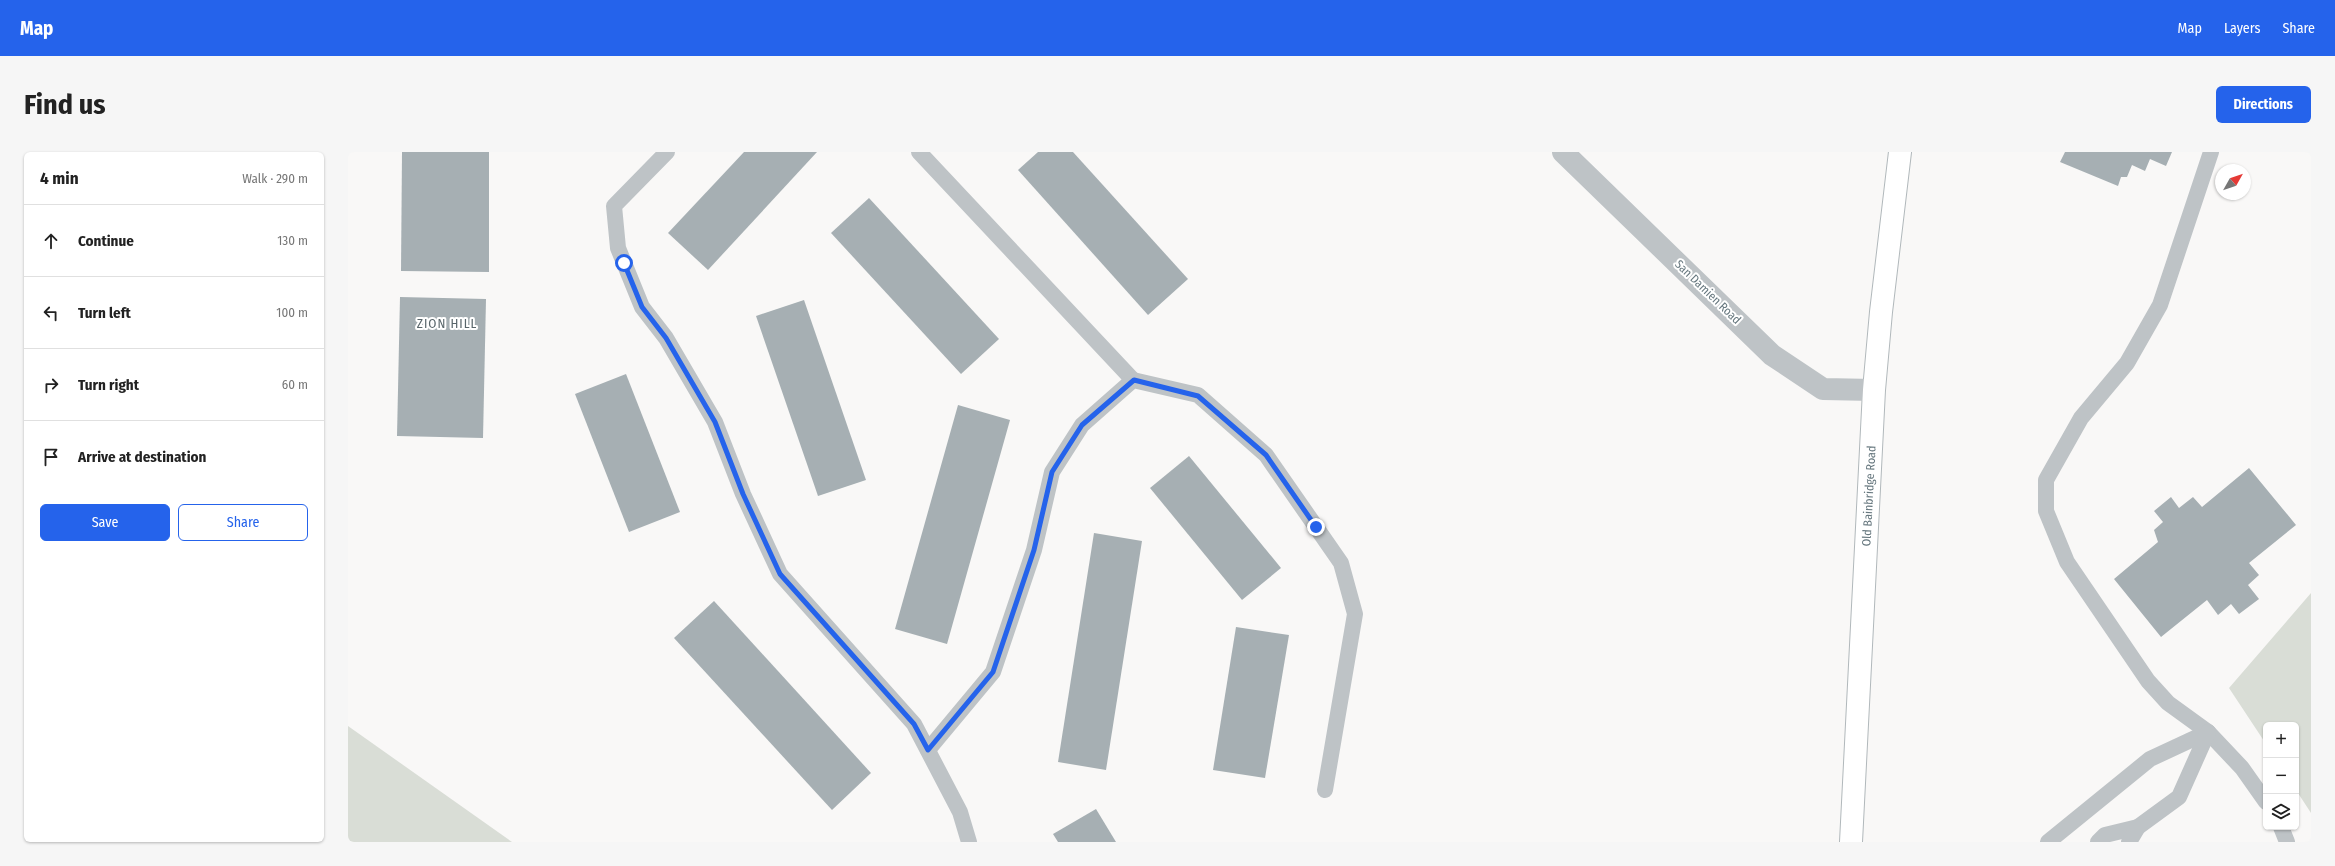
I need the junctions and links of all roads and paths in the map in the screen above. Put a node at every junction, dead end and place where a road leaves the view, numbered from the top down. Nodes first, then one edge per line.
1 (667, 152) edge
2 (919, 152) edge
3 (1563, 152) edge
4 (1900, 152) edge
5 (2211, 152) edge
6 (1134, 380) junction
7 (1874, 390) junction
8 (2208, 732) junction
9 (928, 750) junction
10 (1325, 790) dead end
11 (2263, 798) edge
12 (2138, 828) junction
13 (2281, 830) edge
14 (968, 842) edge
15 (1851, 842) edge
16 (2048, 842) edge
17 (2098, 842) edge
18 (2129, 842) edge
19 (2287, 842) edge

1 - 9 lane
2 - 6 lane
3 - 7 street, San Damien Road
4 - 7 main road, Old Bainbridge Road
5 - 8 lane
6 - 9 lane
6 - 10 lane
7 - 15 main road, Old Bainbridge Road
8 - 11 lane
8 - 12 lane
8 - 16 lane
9 - 14 lane
12 - 17 lane
12 - 18 lane
13 - 19 lane

